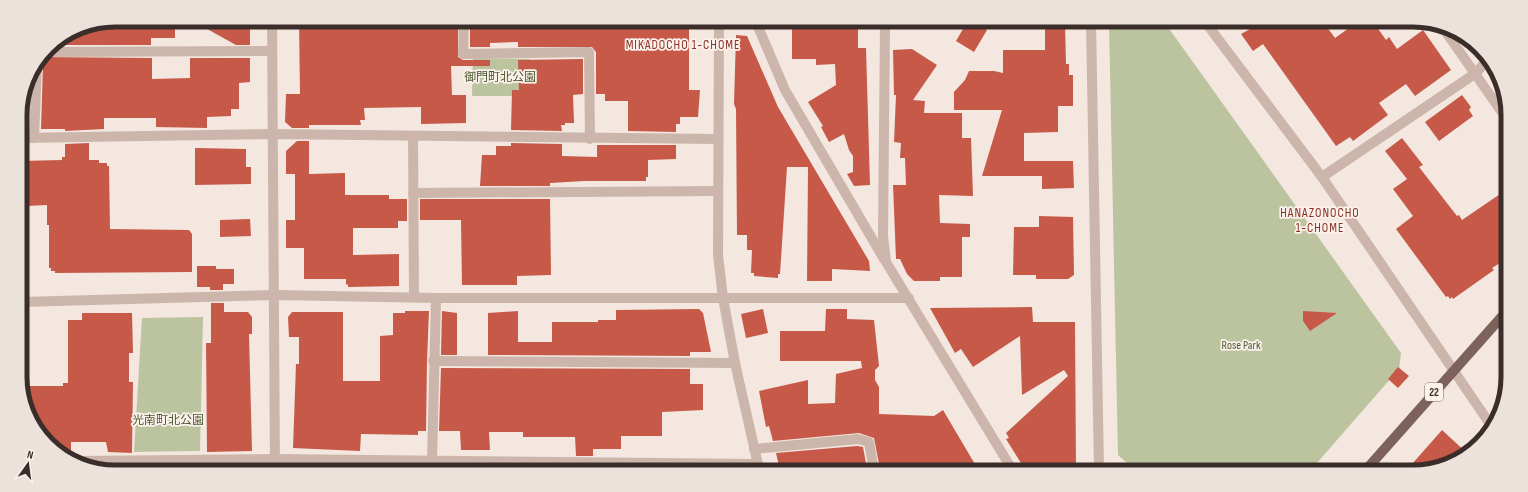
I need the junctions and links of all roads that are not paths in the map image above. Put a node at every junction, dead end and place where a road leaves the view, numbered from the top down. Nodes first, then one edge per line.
1 (272, 27) edge
2 (464, 27) edge
3 (719, 27) edge
4 (758, 27) edge
5 (885, 27) edge
6 (1091, 27) edge
7 (1209, 27) edge
8 (1448, 34) edge
9 (272, 51) junction
10 (54, 52) edge
11 (1484, 64) edge
12 (1476, 73) junction
13 (37, 76) edge
14 (1501, 110) edge
15 (272, 134) junction
16 (413, 136) junction
17 (27, 138) edge
18 (34, 138) junction
19 (590, 139) junction
20 (718, 139) junction
21 (1322, 177) junction
22 (718, 190) junction
23 (413, 193) junction
24 (886, 262) junction
25 (275, 295) junction
26 (414, 298) junction
27 (436, 298) junction
28 (723, 298) junction
29 (909, 298) junction
30 (27, 302) edge
31 (1501, 317) edge
32 (433, 361) junction
33 (735, 363) junction
34 (1453, 370) junction
35 (1489, 422) edge
36 (754, 449) junction
37 (90, 461) edge
38 (432, 461) junction
39 (275, 464) edge
40 (650, 465) edge
41 (758, 465) edge
42 (873, 465) edge
43 (1009, 465) edge
44 (1099, 465) edge
45 (1370, 465) edge

1 - 9 street
2 - 19 street
3 - 20 street
4 - 24 street
5 - 24 street
6 - 44 street
7 - 21 street
8 - 12 street
9 - 10 street
9 - 15 street
11 - 12 street
12 - 14 street
12 - 21 street
13 - 18 street
15 - 16 street
15 - 18 street
15 - 25 street
16 - 19 street
16 - 23 street
17 - 18 street
19 - 20 street
20 - 22 street
21 - 34 street
22 - 23 street
22 - 28 street
23 - 26 street
24 - 29 street
25 - 26 street
25 - 30 street
25 - 39 street
26 - 27 street
27 - 28 street
27 - 32 street
28 - 29 street
28 - 33 street
29 - 43 street
31 - 34 main road, 22
32 - 33 street
32 - 38 street
33 - 36 street
34 - 35 street
34 - 45 main road, 22
36 - 41 street
36 - 42 street
37 - 39 street
38 - 39 street
38 - 40 street

